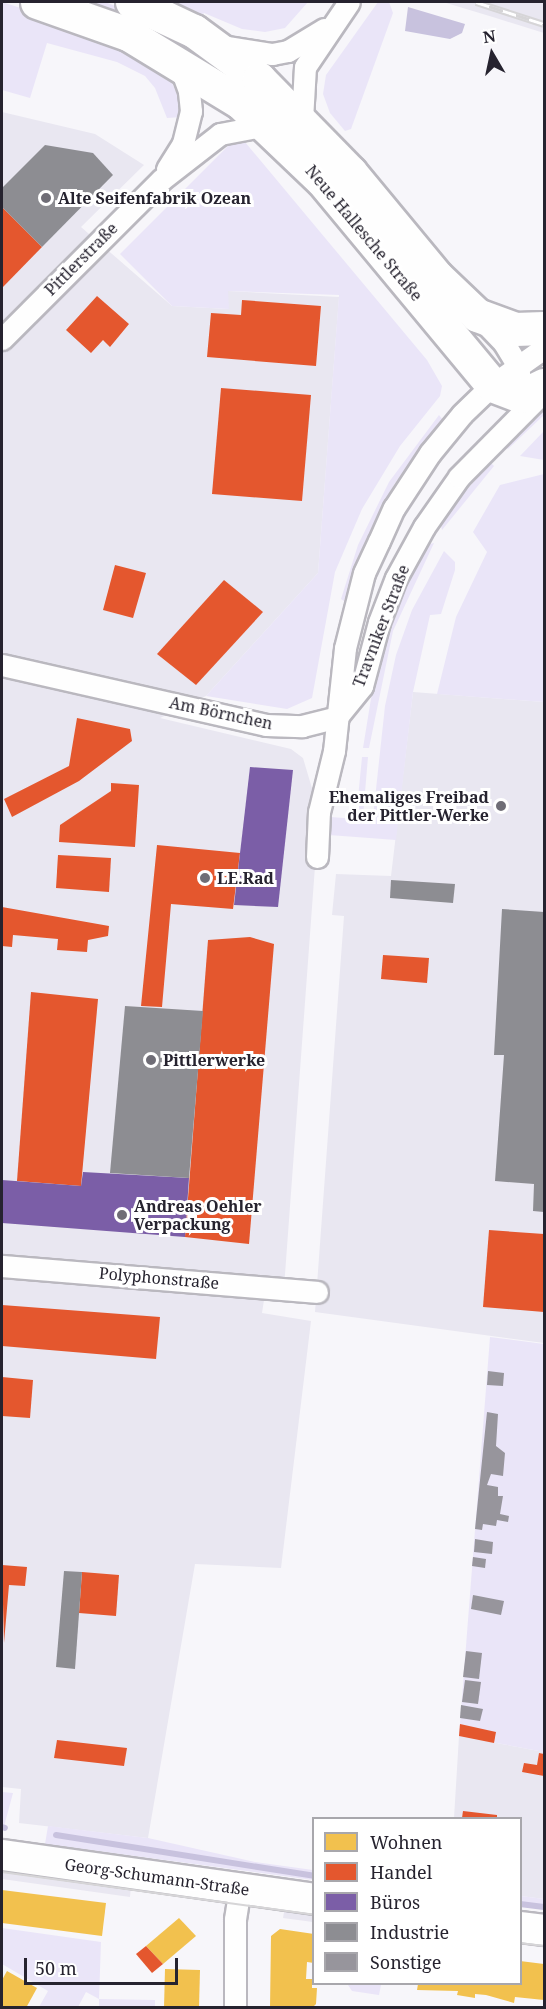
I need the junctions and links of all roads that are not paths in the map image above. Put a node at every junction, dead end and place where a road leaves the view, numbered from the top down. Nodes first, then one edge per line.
1 (37, 2) edge
2 (132, 2) edge
3 (349, 2) edge
4 (332, 23) junction
5 (214, 45) junction
6 (177, 60) junction
7 (302, 120) junction
8 (267, 125) junction
9 (161, 180) junction
10 (477, 315) junction
11 (544, 328) edge
12 (2, 339) edge
13 (544, 348) edge
14 (522, 391) edge
15 (2, 665) edge
16 (337, 717) junction
17 (317, 857) dead end
18 (2, 1266) edge
19 (316, 1292) dead end
20 (2, 1855) edge
21 (240, 1889) junction
22 (312, 1899) edge
23 (522, 1927) edge
24 (544, 1930) edge
25 (235, 2007) edge

1 - 6 main road, Neue Hallesche Straße
2 - 5 main road, Neue Hallesche Straße
3 - 4 street
4 - 5 street
4 - 7 street
5 - 7 main road, Neue Hallesche Straße
6 - 8 main road, Neue Hallesche Straße
6 - 9 street, Pittlerstraße
7 - 10 main road, Neue Hallesche Straße
8 - 9 street, Pittlerstraße
8 - 14 main road, Neue Hallesche Straße
9 - 12 street, Pittlerstraße
10 - 11 main road
10 - 14 street
13 - 14 street, Travniker Straße
14 - 16 street, Travniker Straße
14 - 16 street, Travniker Straße
15 - 16 street, Am Börnchen
16 - 17 street
18 - 19 street, Polyphonstraße
20 - 21 street, Georg-Schumann-Straße
21 - 22 street, Georg-Schumann-Straße
21 - 25 street
23 - 24 street

